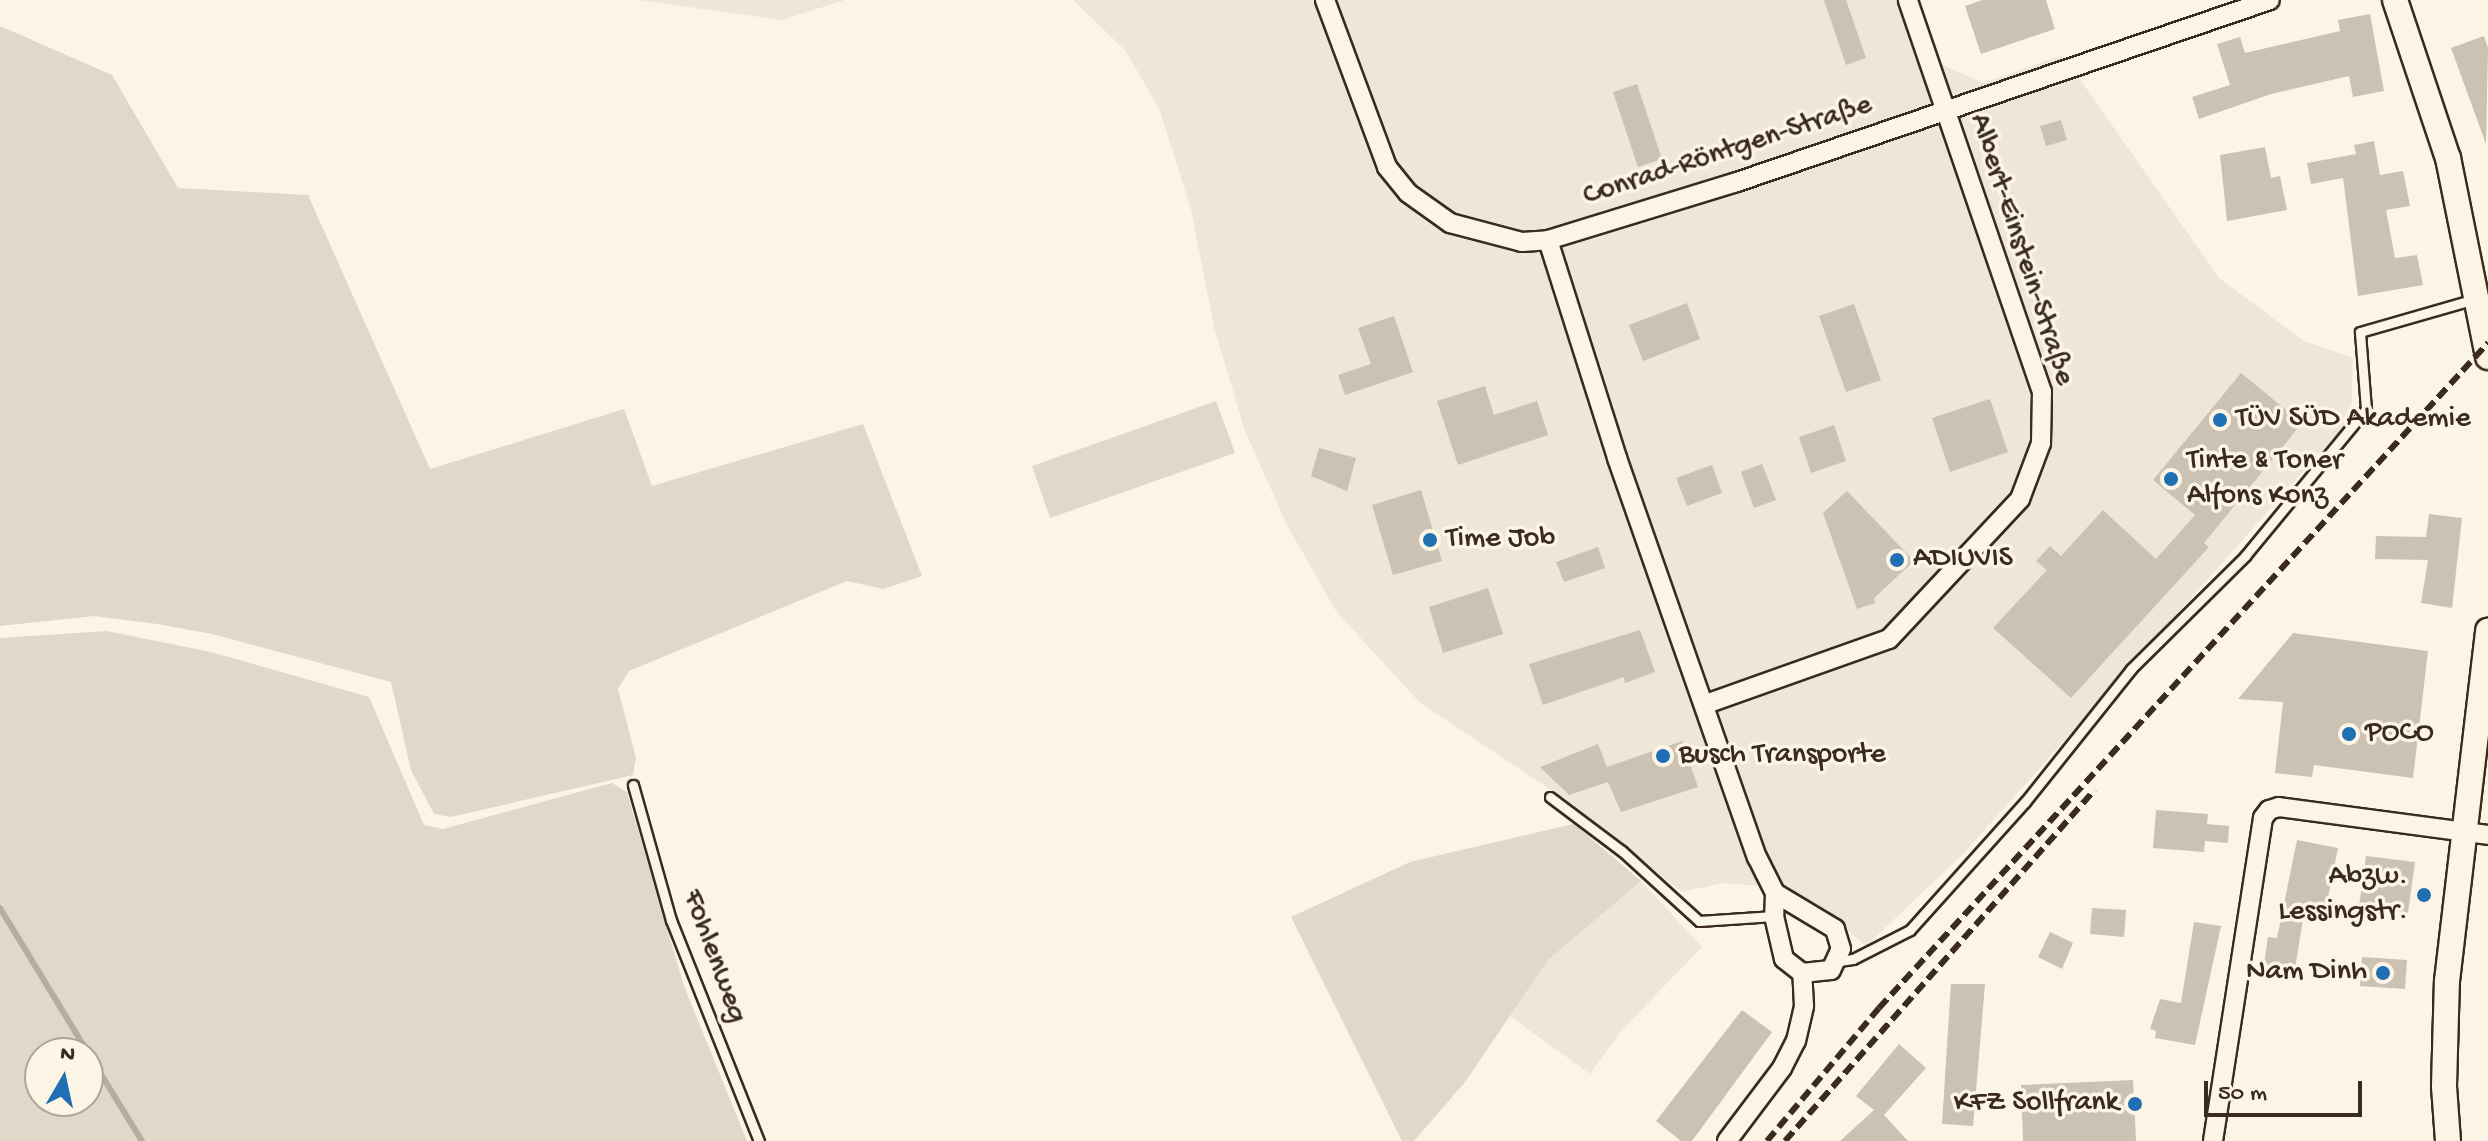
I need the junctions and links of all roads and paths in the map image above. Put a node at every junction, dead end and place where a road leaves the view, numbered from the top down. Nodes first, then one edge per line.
1 (1325, 0) edge
2 (1908, 0) edge
3 (2270, 0) edge
4 (2395, 0) edge
5 (1945, 108) junction
6 (1548, 240) junction
7 (2479, 298) junction
8 (2488, 357) edge
9 (2488, 630) edge
10 (1706, 704) junction
11 (633, 785) dead end
12 (1550, 797) dead end
13 (2477, 834) edge
14 (1775, 893) junction
15 (1774, 916) junction
16 (1839, 961) junction
17 (1802, 973) junction
18 (759, 1141) edge
19 (1727, 1141) edge
20 (2213, 1141) edge
21 (2448, 1141) edge

1 - 6 street, Conrad-Röntgen-Straße
2 - 5 street, Albert-Einstein-Straße
3 - 5 street, Conrad-Röntgen-Straße
4 - 7 main road
5 - 6 street, Conrad-Röntgen-Straße
5 - 10 street, Albert-Einstein-Straße
6 - 10 street
7 - 8 main road
7 - 16 lane
9 - 13 main road
10 - 14 street
11 - 18 lane, Fohlenweg
12 - 15 lane
13 - 20 street
13 - 21 main road
14 - 15 street
14 - 16 street
15 - 17 street
16 - 17 street
17 - 19 street

